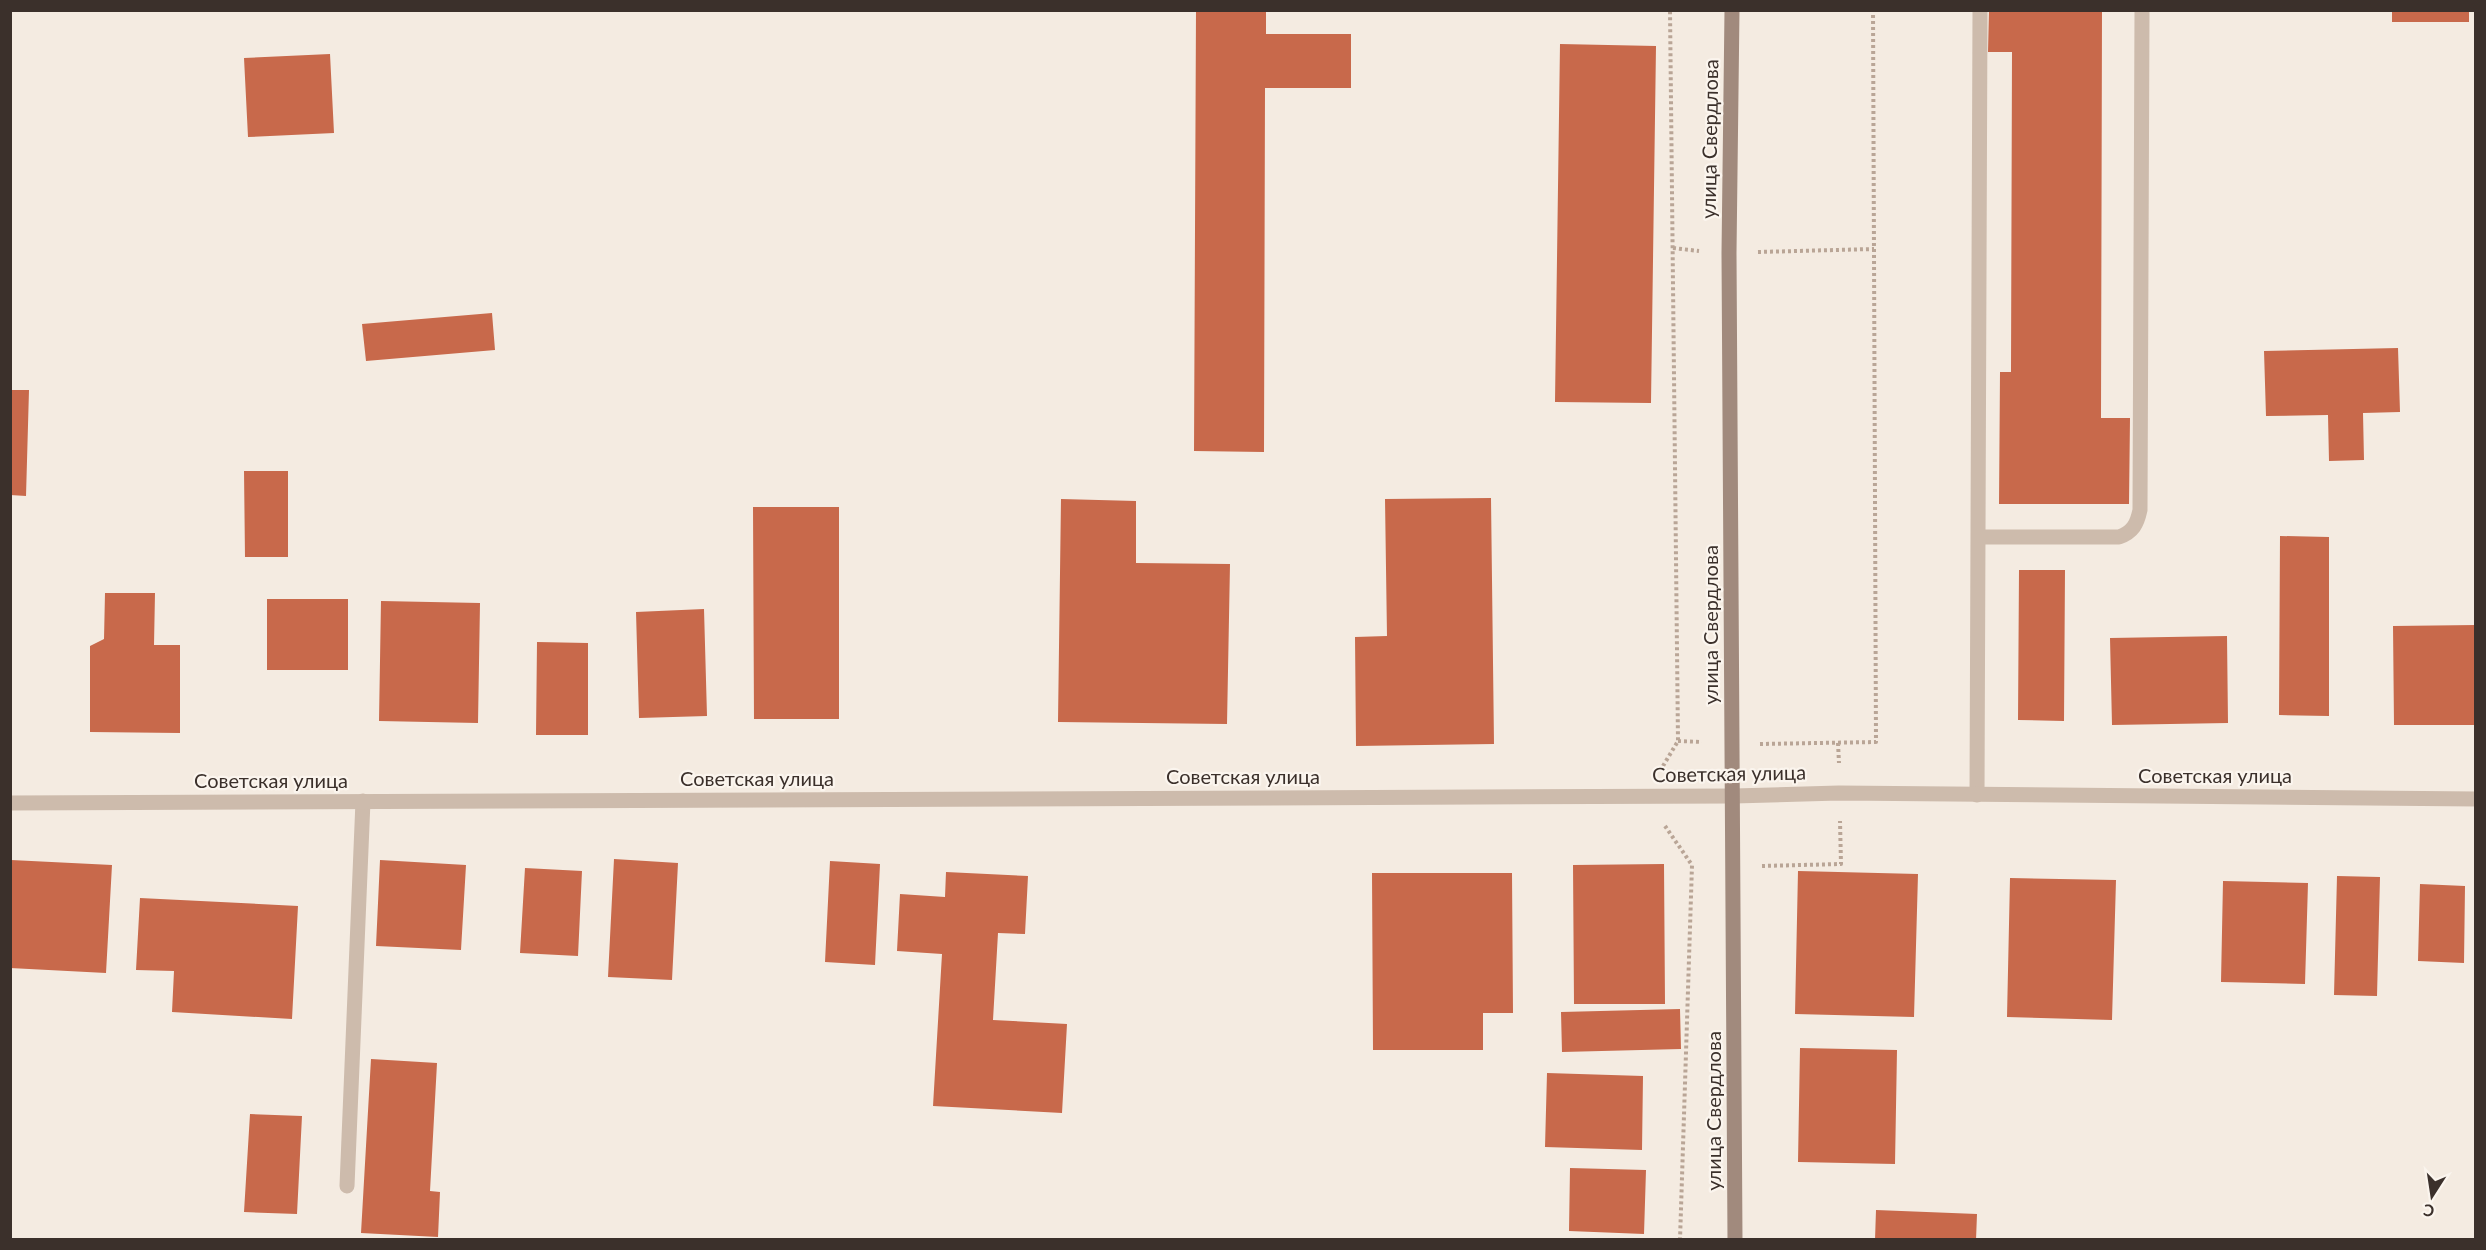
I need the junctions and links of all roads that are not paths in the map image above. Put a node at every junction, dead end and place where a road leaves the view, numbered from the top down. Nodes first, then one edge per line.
1 (1732, 10) edge
2 (1980, 10) edge
3 (2142, 10) edge
4 (1978, 537) junction
5 (1977, 795) junction
6 (1734, 796) junction
7 (2475, 799) edge
8 (363, 801) junction
9 (10, 803) edge
10 (347, 1186) dead end
11 (1736, 1239) edge

1 - 6 main road, улица Свердлова
2 - 4 street
3 - 4 street
4 - 5 street
5 - 6 street, Советская улица
5 - 7 street, Советская улица
6 - 8 street, Советская улица
6 - 11 main road, улица Свердлова
8 - 9 street, Советская улица
8 - 10 street

